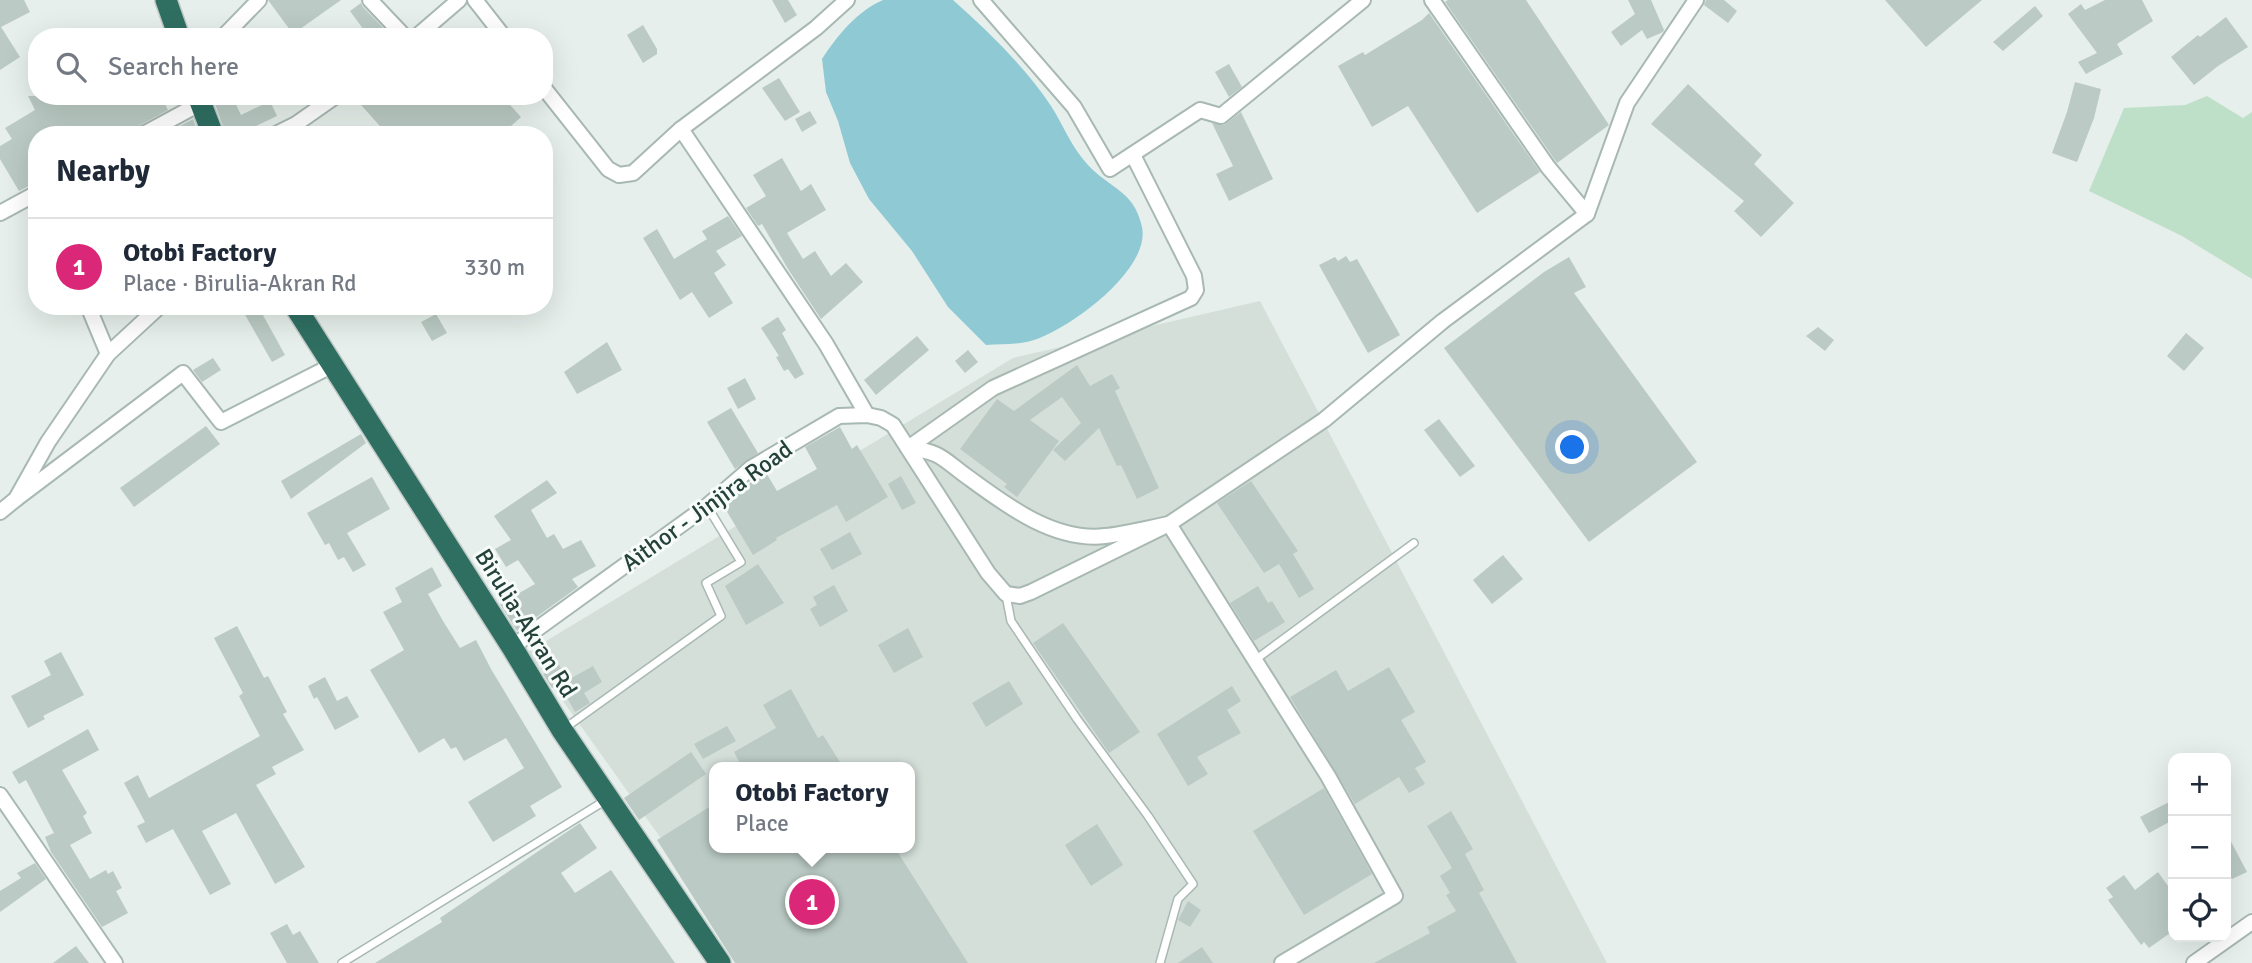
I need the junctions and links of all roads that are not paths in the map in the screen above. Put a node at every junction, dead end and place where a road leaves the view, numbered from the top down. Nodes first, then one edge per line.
1 (166, 0) edge
2 (259, 0) edge
3 (370, 0) edge
4 (459, 0) edge
5 (475, 0) edge
6 (848, 0) edge
7 (981, 0) edge
8 (1363, 0) edge
9 (1432, 0) edge
10 (1696, 0) edge
11 (176, 28) edge
12 (232, 28) edge
13 (396, 28) edge
14 (426, 28) edge
15 (497, 28) edge
16 (553, 99) edge
17 (192, 105) edge
18 (202, 105) edge
19 (323, 105) edge
20 (157, 126) edge
21 (210, 126) edge
22 (292, 126) edge
23 (681, 129) junction
24 (1133, 155) junction
25 (28, 198) edge
26 (0, 213) edge
27 (1587, 214) junction
28 (92, 315) edge
29 (150, 315) edge
30 (301, 315) edge
31 (108, 354) junction
32 (333, 365) junction
33 (867, 415) junction
34 (908, 448) junction
35 (16, 499) junction
36 (707, 506) junction
37 (0, 512) edge
38 (1169, 523) junction
39 (1414, 543) dead end
40 (1006, 594) junction
41 (512, 648) junction
42 (1254, 660) junction
43 (562, 730) junction
44 (0, 795) edge
45 (608, 799) junction
46 (2252, 922) edge
47 (115, 963) edge
48 (342, 963) edge
49 (720, 963) edge
50 (1160, 963) edge
51 (1282, 963) edge
52 (2194, 963) edge

1 - 11 highway
2 - 12 street
3 - 13 street
4 - 14 street
5 - 15 street
6 - 23 street
7 - 24 street
8 - 24 street
9 - 27 street
10 - 27 street
16 - 23 street
17 - 20 street
18 - 21 highway
19 - 22 street
23 - 33 street
24 - 34 street
25 - 26 street
27 - 38 street
28 - 31 street
29 - 31 street
30 - 32 highway, Birulia-Akran Rd
31 - 35 street
32 - 35 street
32 - 41 highway, Birulia-Akran Rd
33 - 34 street
33 - 36 street, Aithor - Jinjira Road
34 - 38 street
34 - 40 street
35 - 37 street
36 - 41 street, Aithor - Jinjira Road
36 - 43 lane
38 - 40 street
38 - 42 street
39 - 42 lane
40 - 50 lane
41 - 43 highway, Birulia-Akran Rd
42 - 51 street
43 - 45 highway, Birulia-Akran Rd
44 - 47 street
45 - 48 lane
45 - 49 highway, Birulia-Akran Rd
46 - 52 street

